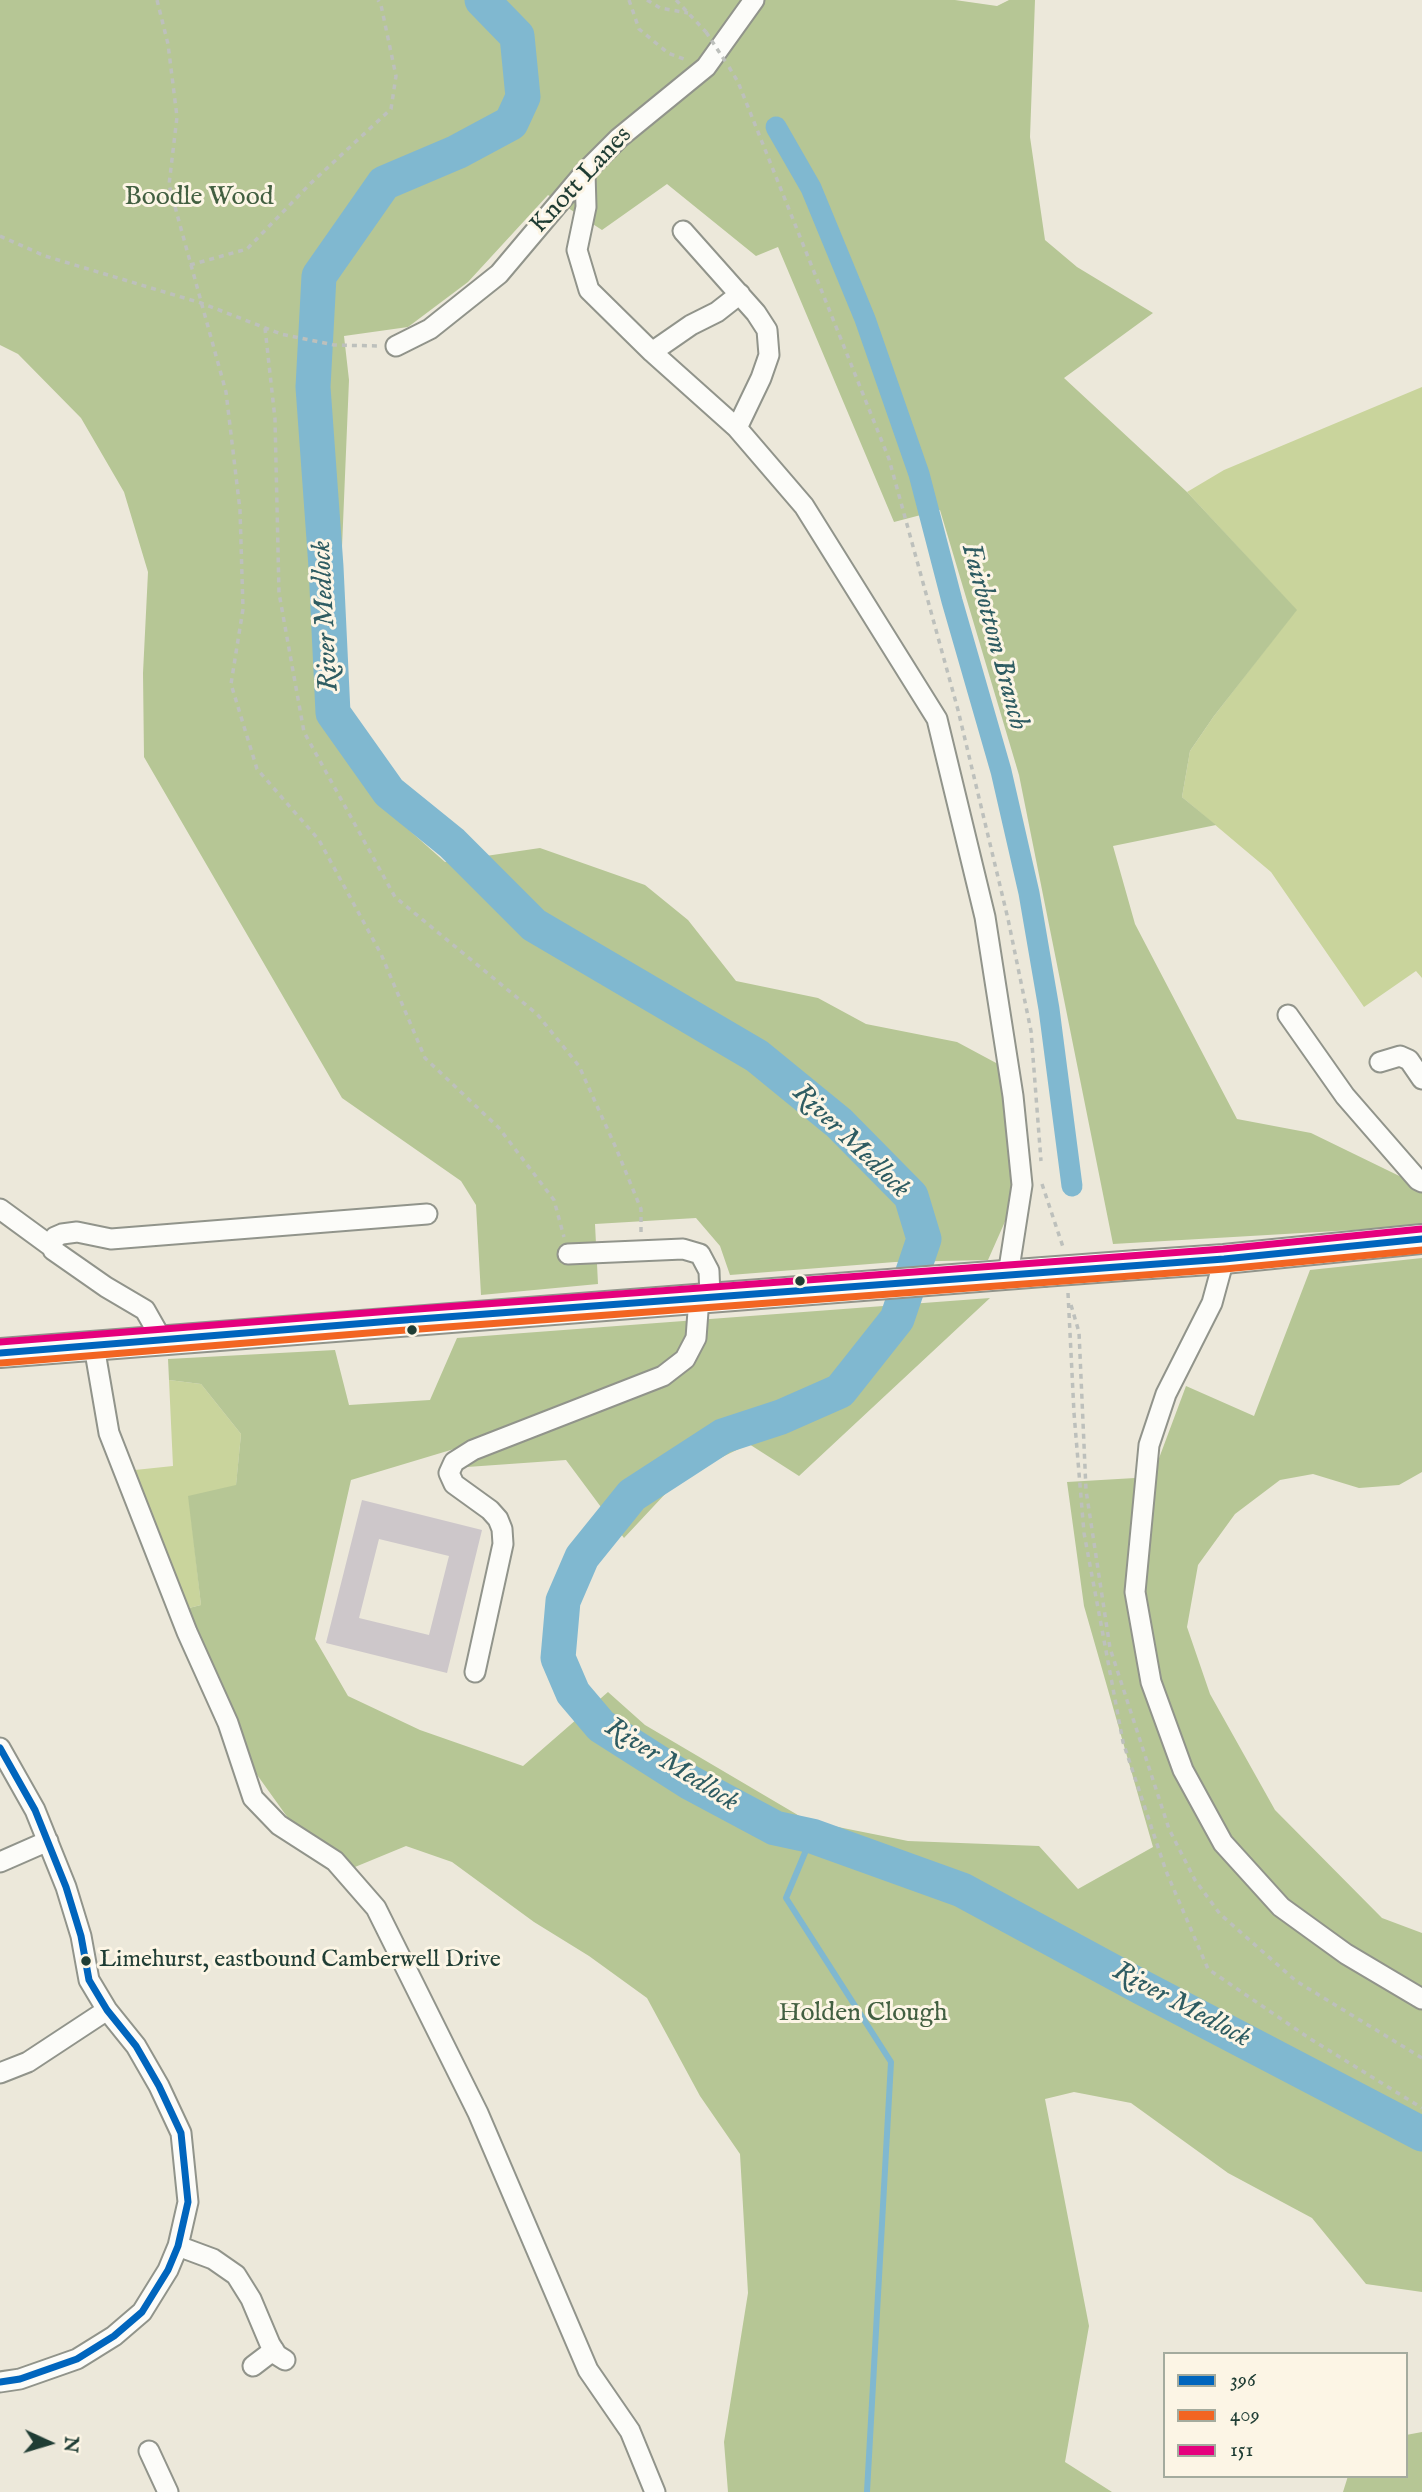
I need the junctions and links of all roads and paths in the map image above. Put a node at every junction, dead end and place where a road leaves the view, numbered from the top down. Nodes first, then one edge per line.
1 (157, 0) edge
2 (377, 0) edge
3 (629, 0) edge
4 (647, 0) edge
5 (676, 0) edge
6 (754, 0) edge
7 (688, 13) junction
8 (705, 67) junction
9 (585, 172) junction
10 (683, 231) dead end
11 (0, 236) edge
12 (190, 265) junction
13 (740, 294) junction
14 (201, 303) junction
15 (265, 328) junction
16 (396, 346) joint
17 (652, 352) junction
18 (737, 428) junction
19 (1288, 1015) dead end
20 (1380, 1062) dead end
21 (1422, 1079) edge
22 (1041, 1166) dead end
23 (1422, 1182) edge
24 (0, 1209) edge
25 (427, 1214) dead end
26 (1422, 1239) edge
27 (52, 1247) junction
28 (641, 1251) junction
29 (568, 1254) joint
30 (1224, 1259) junction
31 (995, 1276) junction
32 (705, 1298) junction
33 (162, 1340) junction
34 (94, 1346) junction
35 (0, 1353) edge
36 (475, 1672) dead end
37 (0, 1748) edge
38 (48, 1841) junction
39 (0, 1862) edge
40 (1422, 1998) edge
41 (107, 2010) junction
42 (0, 2073) edge
43 (178, 2246) junction
44 (253, 2366) dead end
45 (0, 2382) edge
46 (149, 2451) dead end
47 (168, 2492) edge
48 (655, 2492) edge

1 - 12 path
2 - 12 path
3 - 8 path
4 - 7 path
5 - 7 path
6 - 8 street, Knott Lanes
7 - 22 path, bridge
8 - 9 street, Knott Lanes
9 - 16 street, Knott Lanes
9 - 17 street
10 - 13 street
11 - 14 path
12 - 14 path
13 - 17 street
13 - 18 street
14 - 15 path
14 - 29 path
15 - 16 path
15 - 28 path
17 - 18 street
18 - 31 street
19 - 23 street
20 - 21 street
24 - 27 street
25 - 27 street
26 - 30 highway
27 - 33 street
28 - 29 street
28 - 32 street
30 - 31 highway, bridge
30 - 40 street
31 - 32 highway
32 - 33 highway
32 - 36 street
33 - 34 highway
34 - 35 highway
34 - 48 street
37 - 38 street
38 - 39 street
38 - 41 street
41 - 42 street
41 - 43 street
43 - 44 street
43 - 45 street
46 - 47 street

